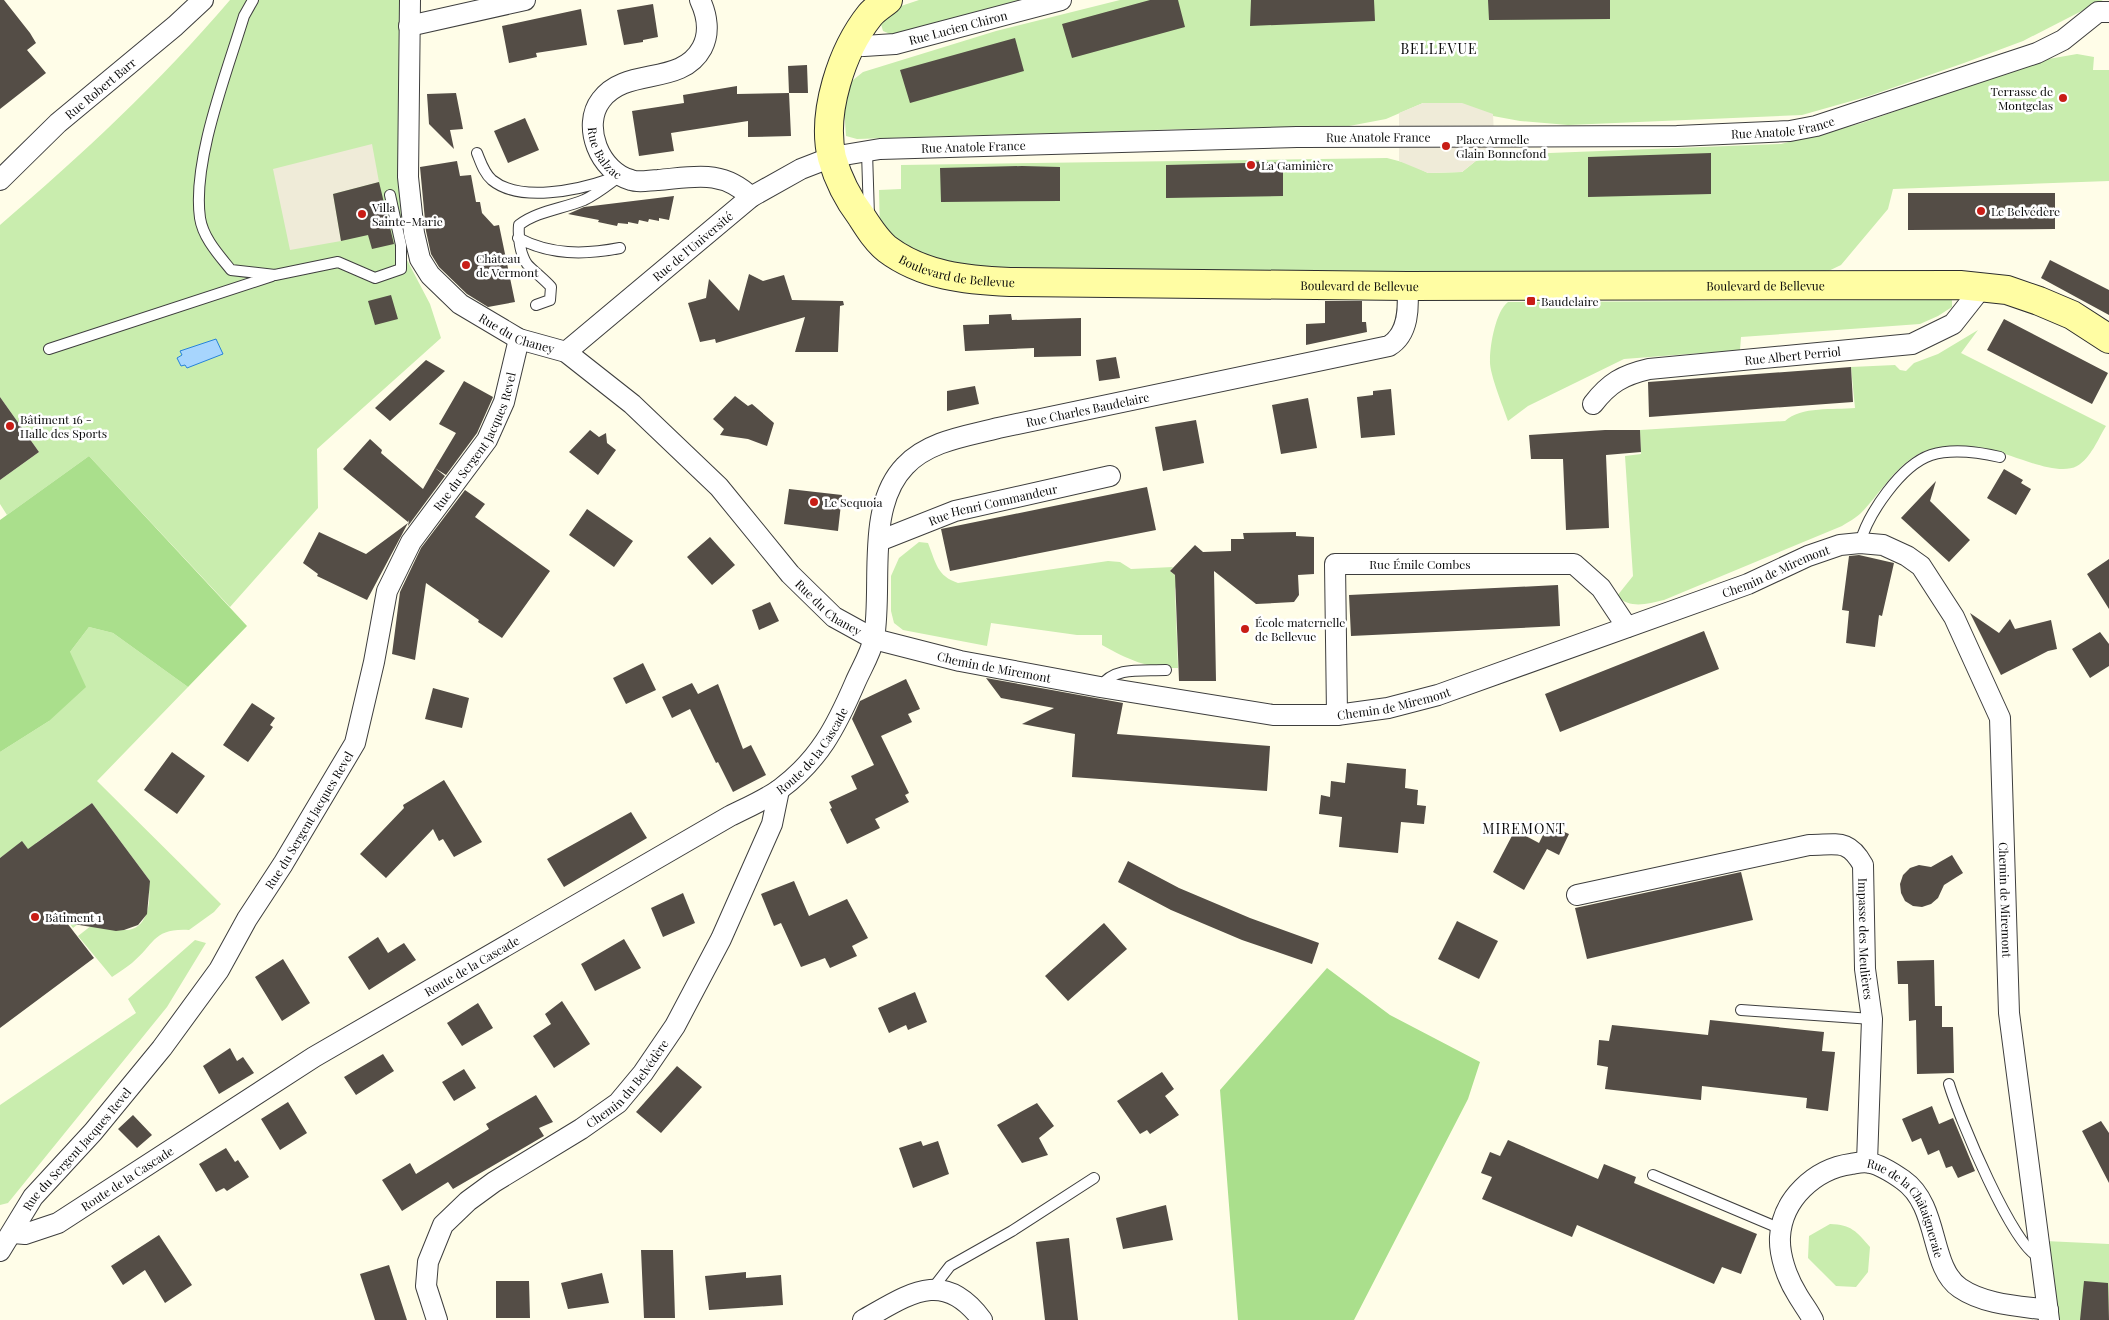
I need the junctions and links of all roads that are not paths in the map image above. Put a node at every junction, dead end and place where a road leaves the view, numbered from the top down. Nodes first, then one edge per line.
1 (203, 0) edge
2 (253, 0) edge
3 (410, 0) edge
4 (525, 0) edge
5 (700, 0) edge
6 (888, 0) edge
7 (1061, 0) edge
8 (2109, 12) edge
9 (409, 26) junction
10 (855, 42) junction
11 (867, 152) junction
12 (477, 153) dead end
13 (832, 157) junction
14 (620, 176) junction
15 (0, 180) edge
16 (390, 195) dead end
17 (751, 197) junction
18 (870, 230) junction
19 (518, 238) junction
20 (620, 248) dead end
21 (275, 275) junction
22 (1407, 286) junction
23 (1983, 286) junction
24 (536, 305) dead end
25 (520, 339) junction
26 (2109, 339) edge
27 (49, 349) dead end
28 (566, 352) junction
29 (1593, 404) dead end
30 (2000, 457) dead end
31 (1110, 476) dead end
32 (880, 541) junction
33 (1860, 543) junction
34 (1627, 627) junction
35 (874, 639) junction
36 (1166, 670) dead end
37 (1100, 687) junction
38 (1337, 715) junction
39 (779, 790) junction
40 (1577, 895) dead end
41 (1741, 1010) dead end
42 (1872, 1018) junction
43 (1949, 1084) dead end
44 (1867, 1162) junction
45 (1653, 1175) dead end
46 (1094, 1178) dead end
47 (1781, 1229) junction
48 (13, 1233) junction
49 (0, 1251) edge
50 (2041, 1257) junction
51 (933, 1288) junction
52 (2049, 1315) edge
53 (1810, 1319) edge
54 (437, 1320) edge
55 (862, 1320) edge
56 (982, 1320) edge

1 - 15 street, Rue Robert Barr
2 - 21 lane
3 - 9 street, Rue du Chaney
4 - 9 street
5 - 14 street, Rue Balzac
6 - 10 main road, Boulevard de Bellevue
7 - 10 street, Rue Lucien Chiron
8 - 11 street, Rue Anatole France
9 - 25 street, Rue du Chaney
10 - 13 main road, Boulevard de Bellevue
11 - 13 street, Rue Anatole France
11 - 18 lane
12 - 14 lane
13 - 17 street, Rue de l'Université
13 - 18 main road, Boulevard de Bellevue
14 - 17 street, Rue Balzac
14 - 19 lane
16 - 21 lane
17 - 28 street, Rue de l'Université
18 - 22 main road, Boulevard de Bellevue
19 - 20 lane
19 - 24 lane
21 - 27 lane
22 - 23 main road, Boulevard de Bellevue
22 - 32 street, Rue Charles Baudelaire
23 - 26 main road, Boulevard de Bellevue
23 - 29 street, Rue Albert Perriol
25 - 28 street, Rue du Chaney
25 - 48 street, Rue du Sergent Jacques Revel
28 - 35 street, Rue du Chaney
30 - 33 lane
31 - 32 street, Rue Henri Commandeur
32 - 35 street, Rue Charles Baudelaire
33 - 34 street, Chemin de Miremont
33 - 50 street, Chemin de Miremont
34 - 38 street, Chemin de Miremont
34 - 38 street, Rue Émile Combes
35 - 37 street, Chemin de Miremont
35 - 39 street, Route de la Cascade
36 - 37 lane
37 - 38 street, Chemin de Miremont
39 - 48 street, Route de la Cascade
39 - 54 street, Chemin du Belvédère
40 - 42 street, Impasse des Meulières
41 - 42 lane
42 - 44 street, Impasse des Meulières
43 - 50 lane
44 - 47 street, Rue de la Châtaigneraie
44 - 52 street, Rue de la Châtaigneraie
45 - 47 lane
46 - 51 lane
47 - 53 street, Rue de la Châtaigneraie
48 - 49 street, Rue du Sergent Jacques Revel
50 - 52 street, Chemin de Miremont
51 - 55 street
51 - 56 street

